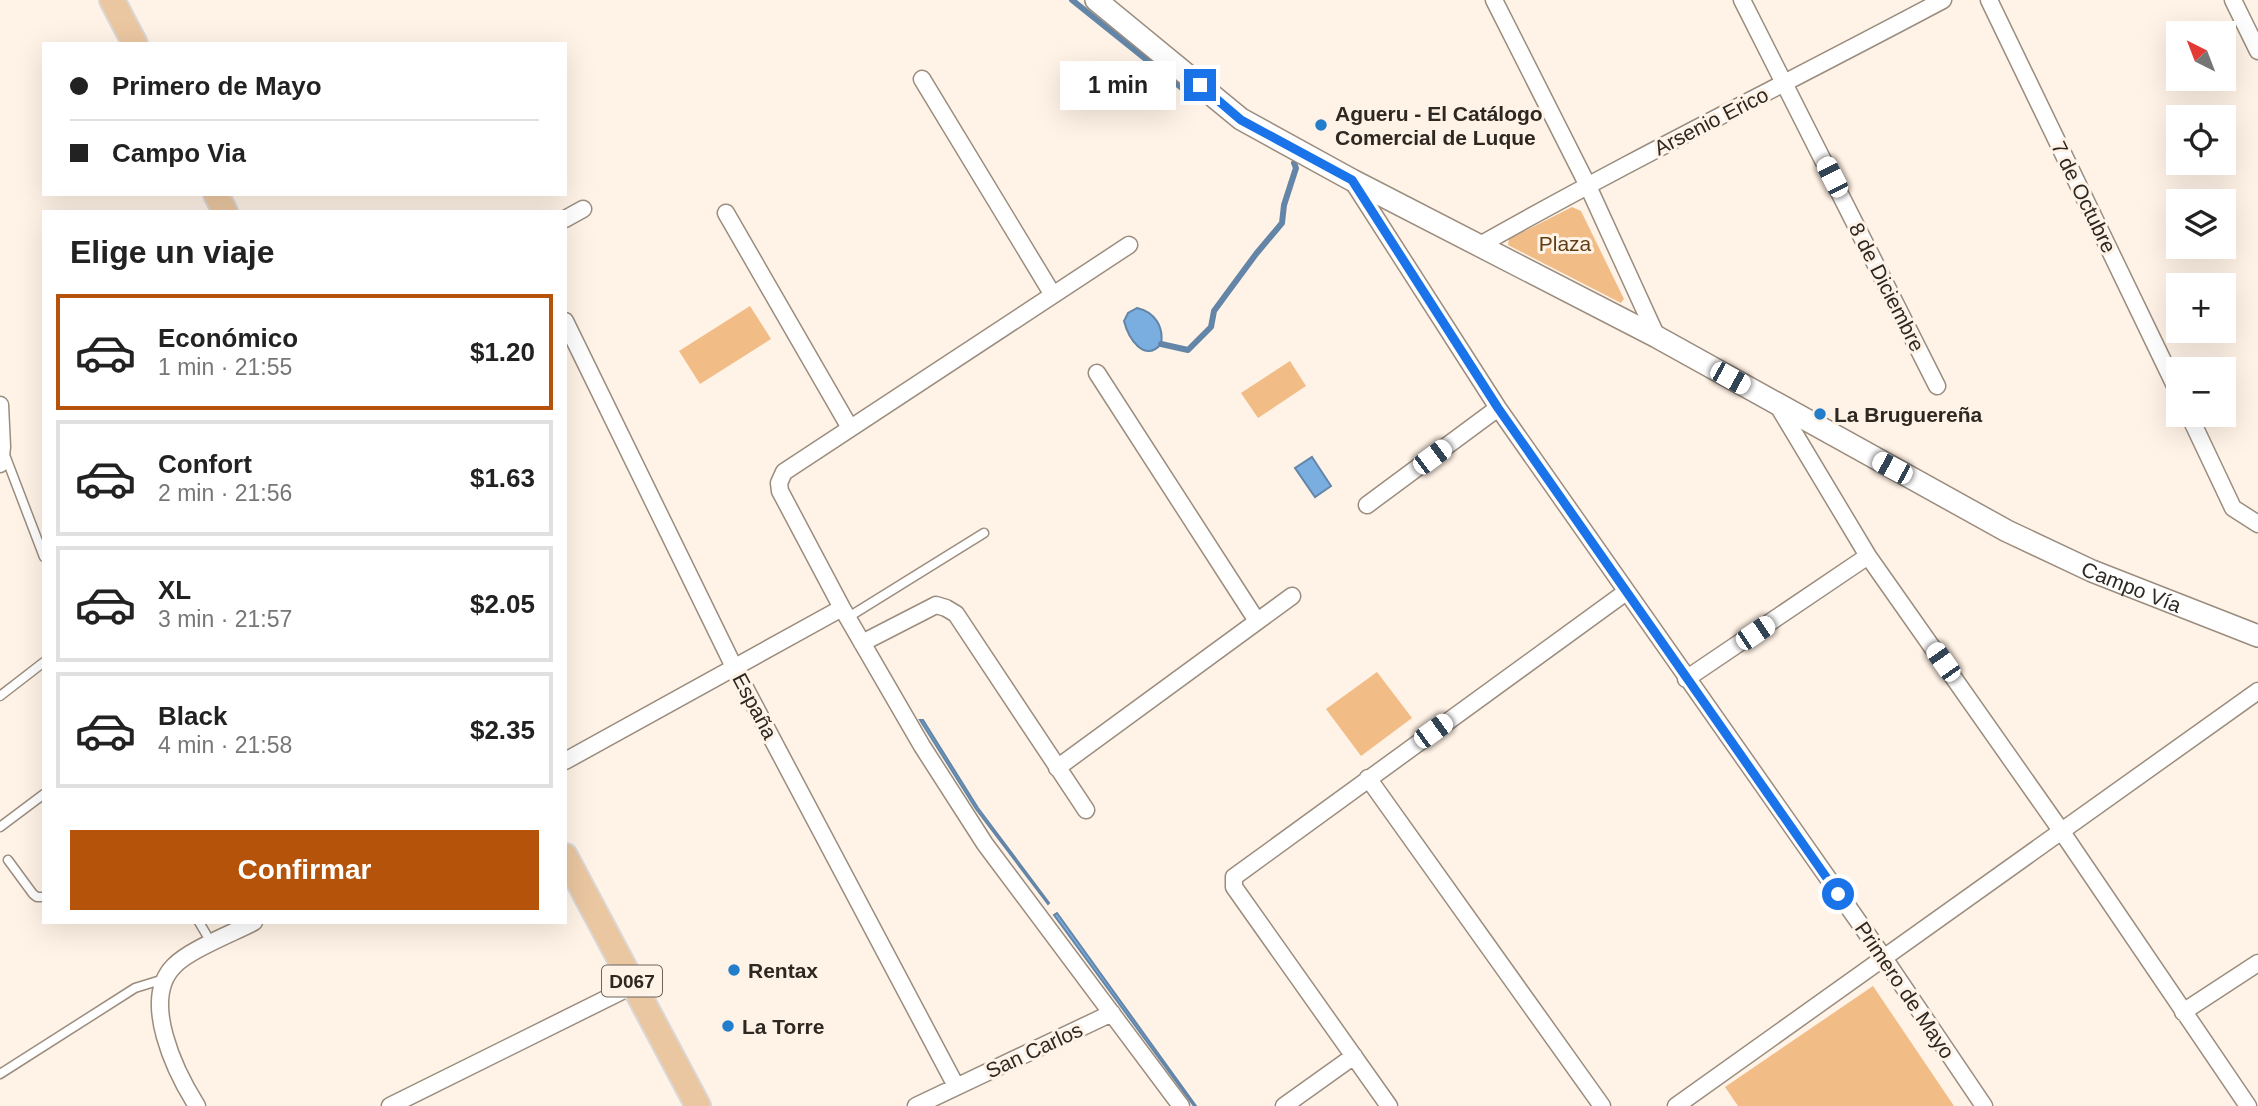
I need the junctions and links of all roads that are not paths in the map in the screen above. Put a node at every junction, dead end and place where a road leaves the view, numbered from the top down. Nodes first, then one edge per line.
1 (112, 0) edge
2 (1096, 0) edge
3 (1494, 0) edge
4 (1742, 0) edge
5 (1942, 0) edge
6 (1989, 0) edge
7 (2233, 0) edge
8 (134, 42) edge
9 (2258, 51) edge
10 (922, 79) dead end
11 (1785, 84) junction
12 (1352, 180) junction
13 (1587, 184) junction
14 (583, 209) dead end
15 (726, 213) dead end
16 (567, 218) edge
17 (1129, 245) dead end
18 (1480, 246) junction
19 (1053, 295) junction
20 (567, 325) edge
21 (1657, 337) junction
22 (2166, 367) edge
23 (1097, 373) dead end
24 (1937, 386) dead end
25 (0, 405) edge
26 (1778, 406) junction
27 (1498, 408) junction
28 (2195, 427) edge
29 (850, 428) junction
30 (2, 447) junction
31 (0, 464) edge
32 (1367, 505) dead end
33 (2258, 524) edge
34 (984, 533) dead end
35 (42, 552) edge
36 (1868, 556) junction
37 (1626, 592) junction
38 (1292, 596) dead end
39 (845, 613) junction
40 (1257, 621) junction
41 (2258, 636) edge
42 (862, 643) junction
43 (42, 664) edge
44 (734, 667) junction
45 (1686, 679) junction
46 (2258, 691) edge
47 (0, 696) edge
48 (567, 760) edge
49 (1057, 768) junction
50 (1368, 778) junction
51 (42, 796) edge
52 (1086, 810) dead end
53 (0, 827) edge
54 (2062, 832) junction
55 (8, 860) dead end
56 (567, 860) edge
57 (42, 897) edge
58 (200, 924) edge
59 (250, 924) edge
60 (212, 944) junction
61 (1884, 958) junction
62 (2258, 963) edge
63 (164, 979) junction
64 (634, 985) junction
65 (2183, 1012) junction
66 (1112, 1013) junction
67 (1353, 1056) junction
68 (0, 1074) edge
69 (956, 1086) junction
70 (197, 1106) edge
71 (390, 1106) edge
72 (698, 1106) edge
73 (916, 1106) edge
74 (1181, 1106) edge
75 (1284, 1106) edge
76 (1389, 1106) edge
77 (1602, 1106) edge
78 (1676, 1106) edge
79 (1984, 1106) edge
80 (2248, 1106) edge

1 - 8 main road
2 - 12 street, Campo Vía
3 - 13 street
4 - 11 street, 8 de Diciembre
5 - 11 street, Arsenio Erico
6 - 22 street, 7 de Octubre
7 - 9 street
10 - 19 street
11 - 13 street, Arsenio Erico
11 - 24 street, 8 de Diciembre
12 - 18 street, Campo Vía
12 - 27 street, Primero de Mayo
13 - 18 street, Arsenio Erico
13 - 21 street
14 - 16 street
15 - 29 street
17 - 19 street
18 - 21 street, Campo Vía
19 - 29 street
20 - 44 street, España
21 - 26 street, Campo Vía
23 - 40 street
25 - 30 street
26 - 36 street
26 - 41 street, Campo Vía
27 - 32 street
27 - 37 street, Primero de Mayo
28 - 33 street
29 - 39 street
30 - 31 street
30 - 35 lane
34 - 39 lane
36 - 45 street
36 - 54 street
37 - 45 street, Primero de Mayo
37 - 50 street
38 - 40 street
39 - 42 street
39 - 44 street
40 - 49 street
42 - 49 street
42 - 66 street
43 - 47 lane
44 - 48 street
44 - 69 street, España
45 - 61 street, Primero de Mayo
46 - 54 street
49 - 52 street
50 - 67 street
50 - 77 street
51 - 53 lane
54 - 61 street
54 - 65 street
55 - 57 lane
56 - 64 main road, D067
58 - 60 lane
59 - 60 street
60 - 63 street
61 - 78 street
61 - 79 street, Primero de Mayo
62 - 65 street
63 - 68 lane
63 - 70 street
64 - 71 street
64 - 72 main road, D067
65 - 80 street
66 - 69 street, San Carlos
66 - 74 street
67 - 75 street
67 - 76 street
69 - 73 street, San Carlos

